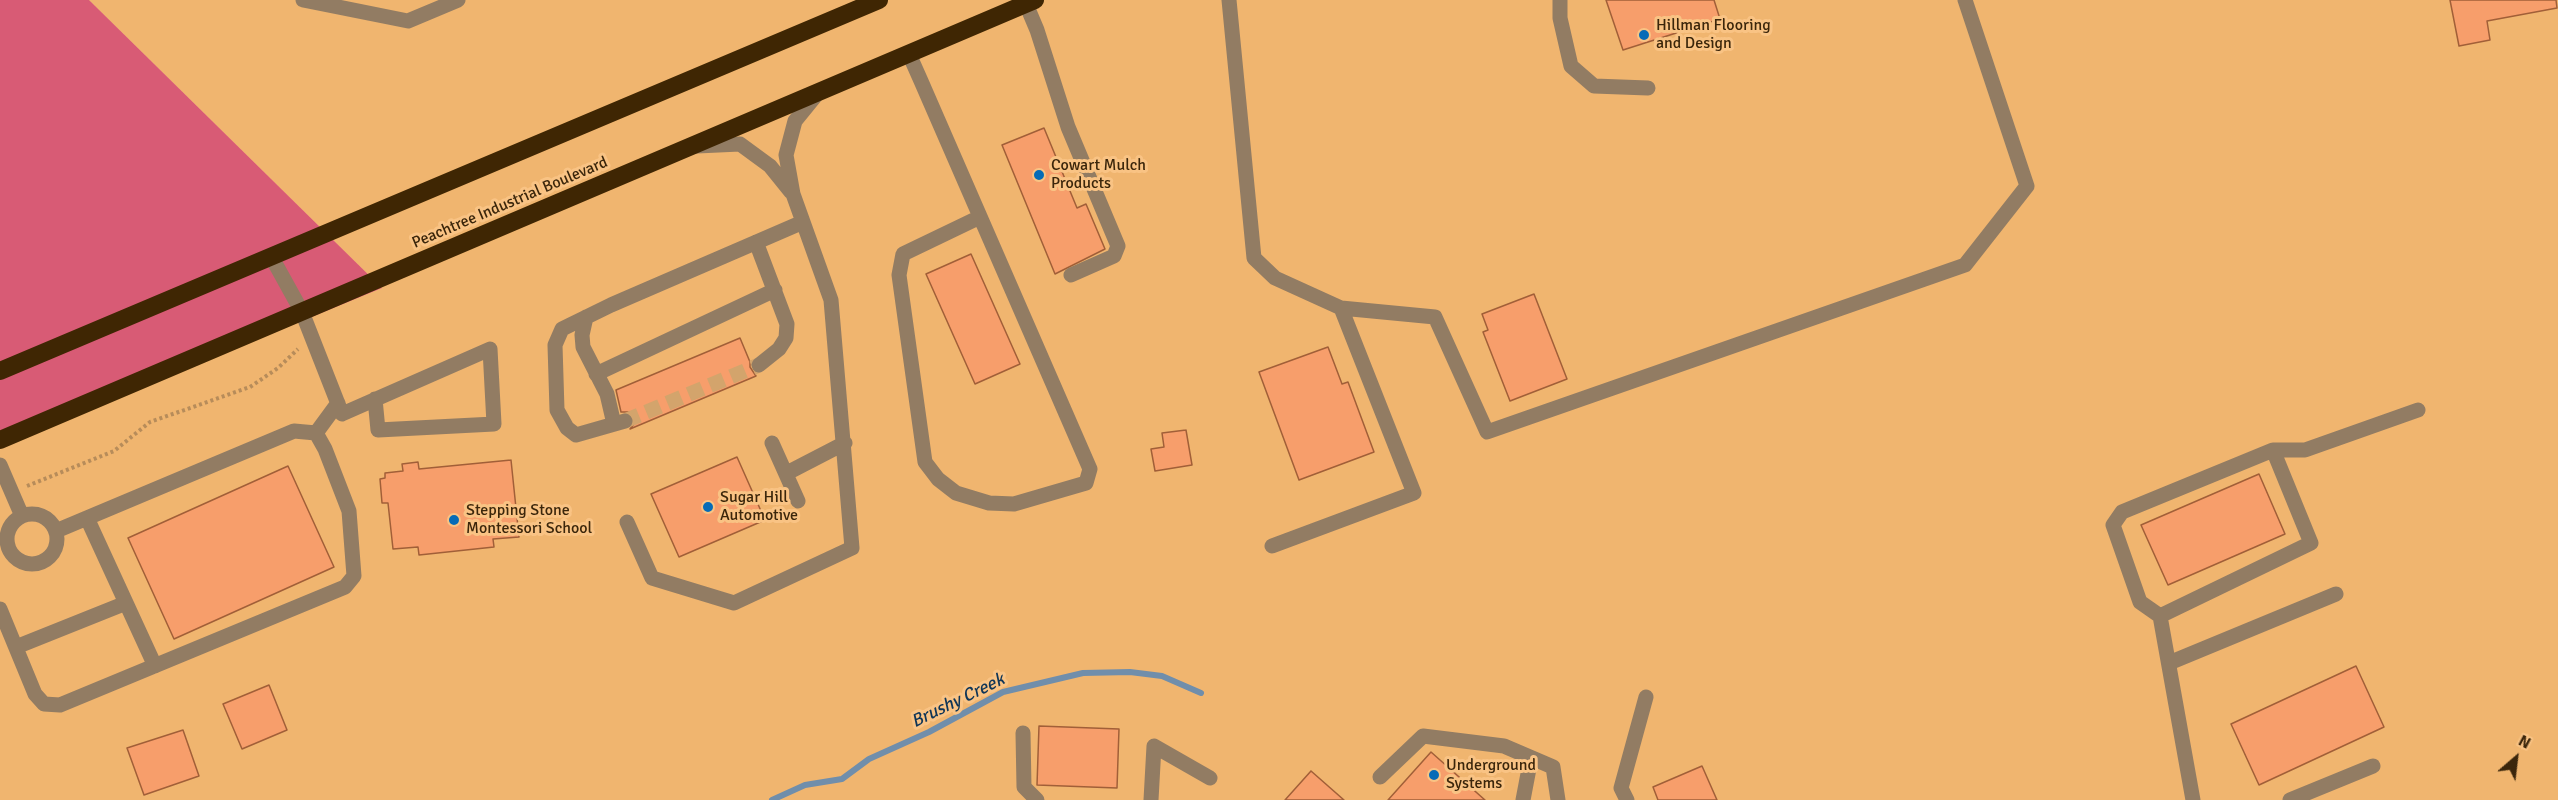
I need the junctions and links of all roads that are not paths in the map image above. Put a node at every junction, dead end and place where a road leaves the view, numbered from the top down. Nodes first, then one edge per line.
1 (303, 0) edge
2 (458, 0) edge
3 (879, 0) edge
4 (1229, 0) edge
5 (1560, 0) edge
6 (1965, 0) edge
7 (1031, 2) edge
8 (909, 54) junction
9 (1648, 88) dead end
10 (817, 94) junction
11 (695, 146) junction
12 (793, 194) junction
13 (980, 217) junction
14 (803, 222) junction
15 (756, 242) junction
16 (272, 256) junction
17 (1071, 275) dead end
18 (775, 290) junction
19 (1341, 308) junction
20 (302, 312) junction
21 (586, 317) junction
22 (759, 365) tunnel mouth
23 (0, 371) edge
24 (596, 374) junction
25 (375, 399) junction
26 (338, 404) junction
27 (2418, 410) dead end
28 (316, 433) junction
29 (0, 440) edge
30 (771, 442) dead end
31 (845, 443) junction
32 (2273, 450) junction
33 (0, 465) edge
34 (787, 473) junction
35 (798, 501) dead end
36 (22, 516) junction
37 (87, 518) junction
38 (627, 522) dead end
39 (56, 531) junction
40 (1272, 546) dead end
41 (5, 553) edge
42 (2336, 594) dead end
43 (126, 603) junction
44 (0, 609) edge
45 (2160, 616) junction
46 (15, 647) junction
47 (2169, 663) junction
48 (155, 666) junction
49 (1646, 697) dead end
50 (1023, 734) dead end
51 (1531, 758) junction
52 (2373, 766) dead end
53 (1210, 777) dead end
54 (1380, 777) dead end
55 (1037, 800) edge
56 (1151, 800) edge
57 (1523, 800) edge
58 (1558, 800) edge
59 (1627, 800) edge
60 (2193, 800) edge
61 (2290, 800) edge

1 - 2 lane
3 - 16 highway
4 - 19 lane
5 - 9 lane
6 - 19 lane
7 - 8 highway, Peachtree Industrial Boulevard
7 - 17 lane
8 - 10 highway, Peachtree Industrial Boulevard
8 - 13 lane
10 - 11 highway, Peachtree Industrial Boulevard
10 - 12 lane
11 - 12 lane
11 - 20 highway, Peachtree Industrial Boulevard
12 - 14 lane
13 - 13 lane
14 - 15 lane
14 - 31 lane
15 - 18 lane
15 - 21 lane
16 - 20 lane
16 - 23 highway
18 - 22 lane
18 - 24 lane
19 - 40 lane
20 - 26 lane
20 - 29 highway, Peachtree Industrial Boulevard
21 - 24 lane
21 - 24 lane
25 - 25 lane
25 - 26 lane
26 - 28 lane
27 - 32 lane
28 - 37 lane
28 - 48 lane
30 - 34 lane
31 - 34 lane
31 - 38 lane
32 - 45 lane
32 - 45 lane
33 - 36 lane
34 - 35 lane
36 - 39 lane
36 - 41 lane
37 - 39 lane
37 - 43 lane
39 - 41 lane
42 - 47 lane
43 - 46 lane
43 - 48 lane
44 - 46 lane
45 - 47 lane
46 - 48 lane
47 - 60 lane
49 - 59 lane
50 - 55 lane
51 - 54 lane
51 - 57 lane
51 - 58 lane
52 - 61 lane
53 - 56 lane

